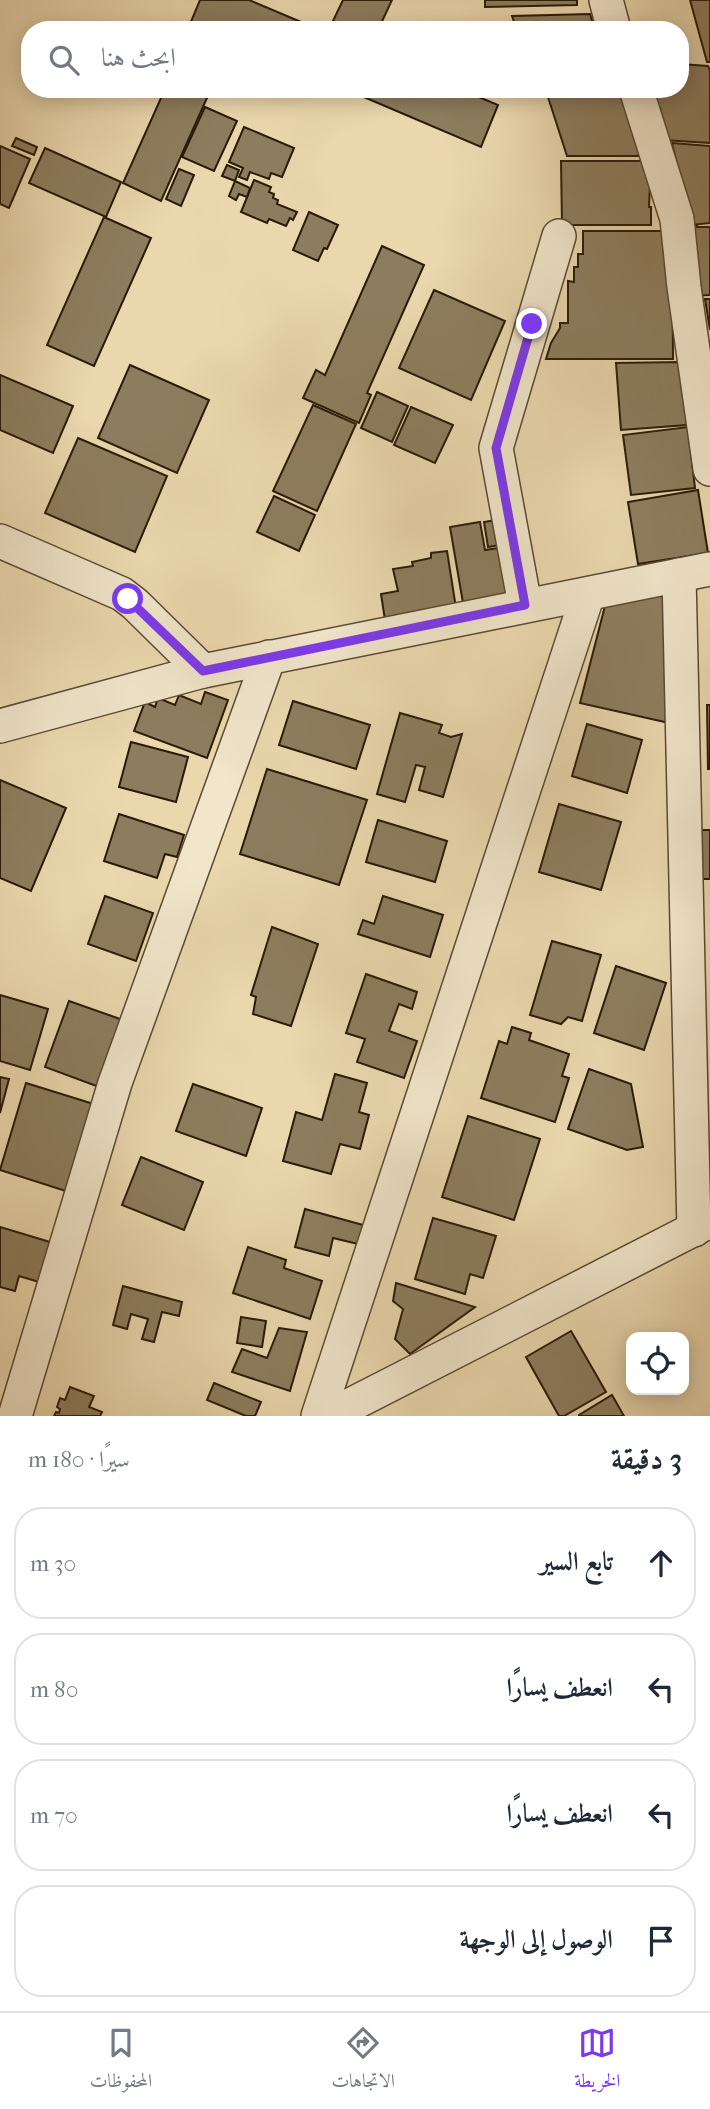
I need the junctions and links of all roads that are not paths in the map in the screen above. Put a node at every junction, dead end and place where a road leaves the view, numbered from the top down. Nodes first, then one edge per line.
1 (606, 0) edge
2 (612, 21) edge
3 (639, 98) edge
4 (559, 236) dead end
5 (710, 469) edge
6 (0, 541) edge
7 (694, 572) edge
8 (588, 594) junction
9 (525, 605) junction
10 (269, 657) junction
11 (203, 671) junction
12 (0, 726) edge
13 (702, 1225) edge
14 (15, 1416) edge
15 (318, 1416) edge
16 (329, 1416) edge

1 - 2 street
3 - 5 street
4 - 9 street
6 - 11 street
7 - 8 street
7 - 13 street
8 - 9 street
8 - 15 street
9 - 10 street
10 - 11 street
10 - 14 street
11 - 12 street
13 - 16 street

